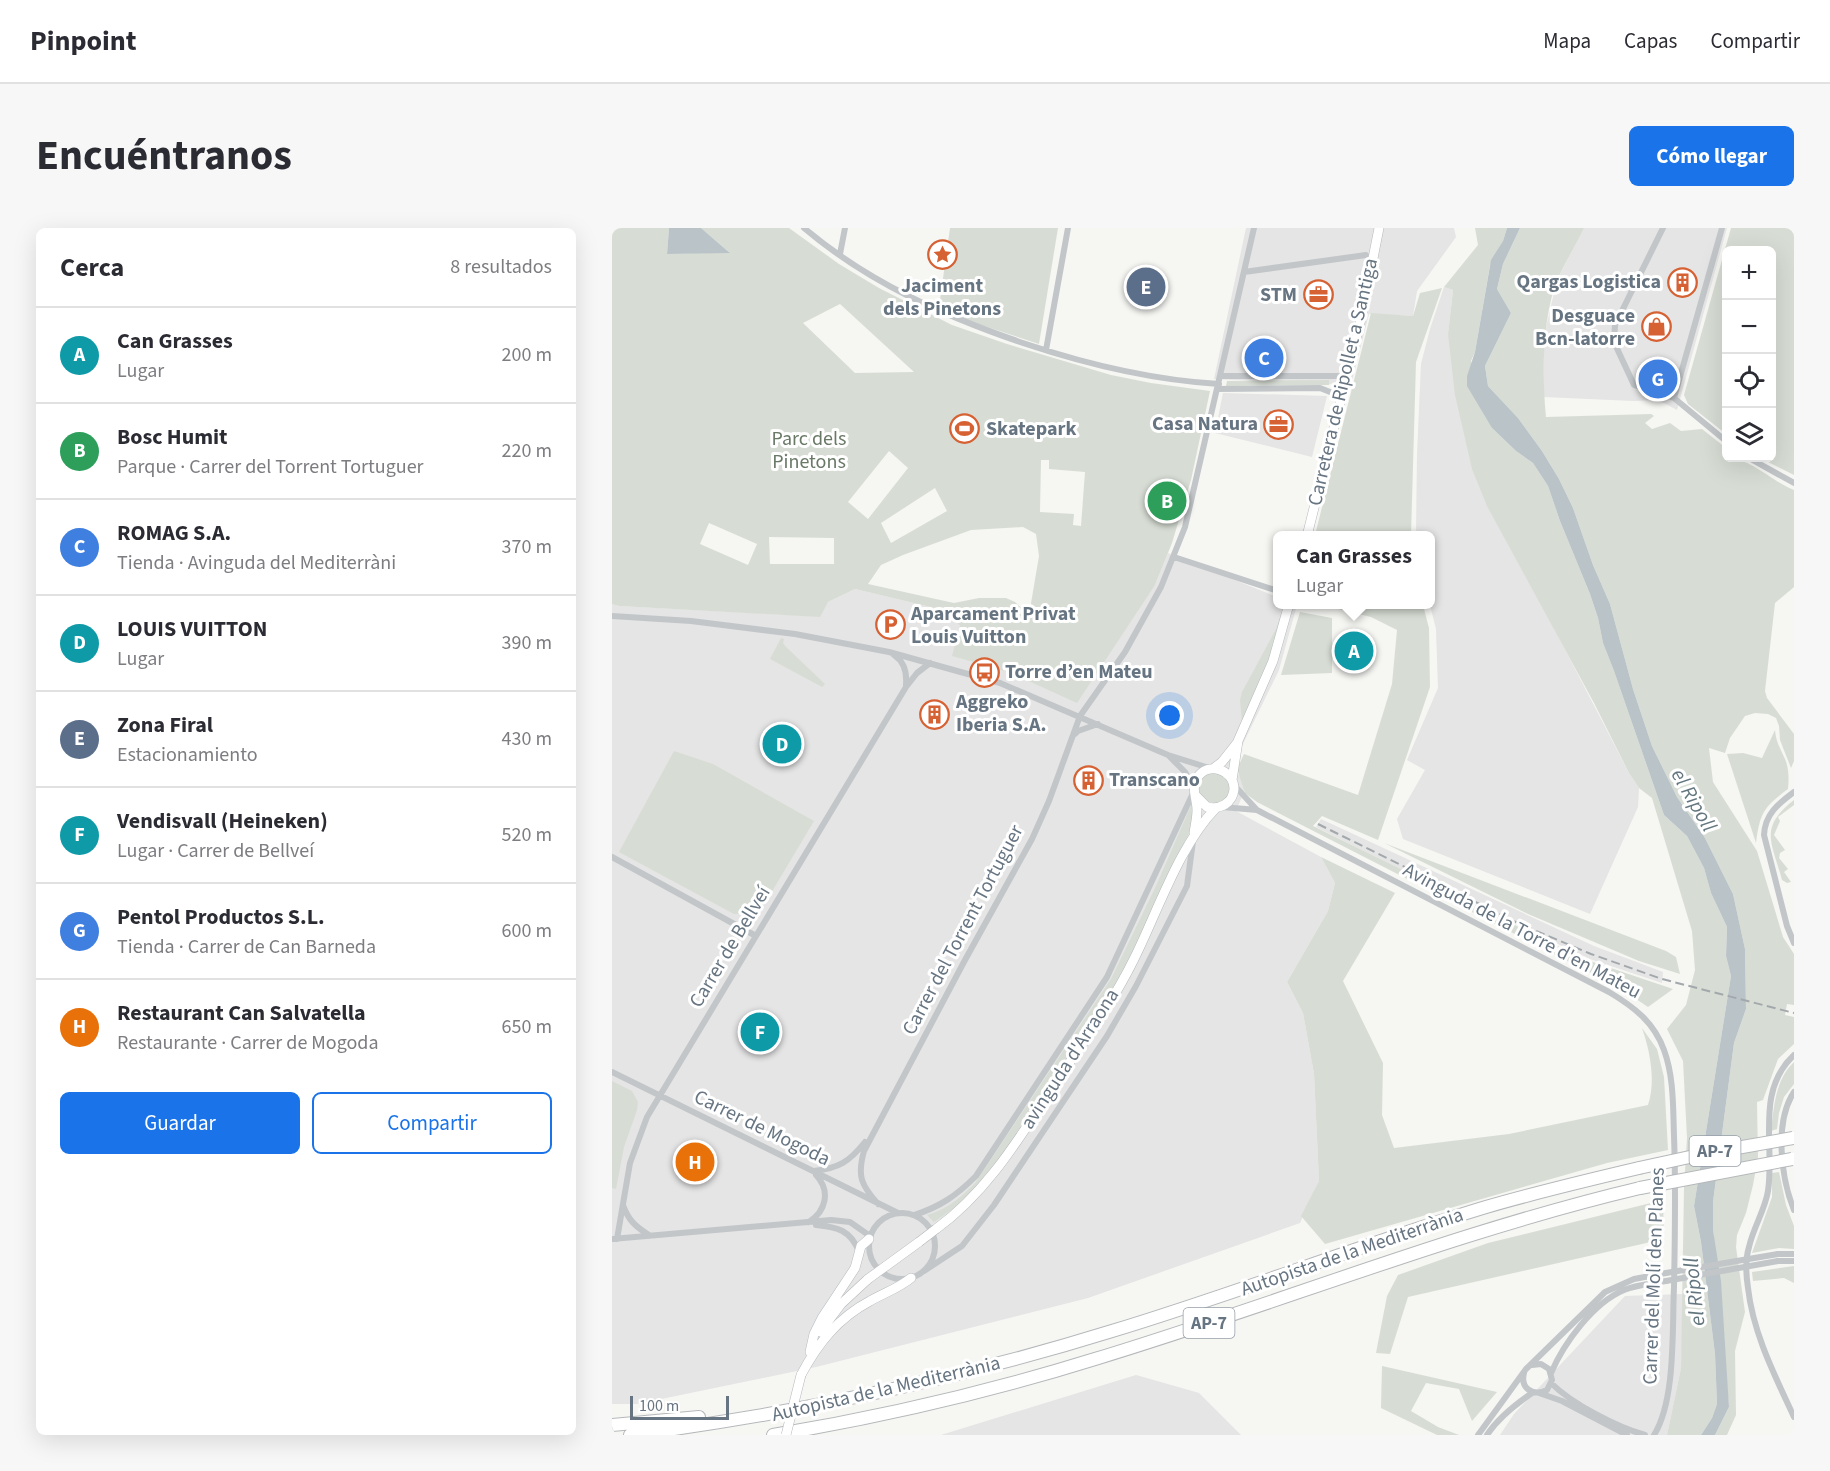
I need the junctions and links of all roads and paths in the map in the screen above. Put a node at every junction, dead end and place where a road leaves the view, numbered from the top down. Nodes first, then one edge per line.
1 (804, 228) edge
2 (845, 228) edge
3 (1068, 228) edge
4 (1254, 228) edge
5 (1379, 228) edge
6 (1663, 228) edge
7 (1722, 228) edge
8 (840, 254) junction
9 (1366, 255) dead end
10 (1244, 272) junction
11 (1046, 350) junction
12 (1221, 376) junction
13 (1340, 376) dead end
14 (1218, 386) junction
15 (1335, 394) dead end
16 (1674, 398) junction
17 (1722, 438) edge
18 (1756, 462) edge
19 (1794, 483) edge
20 (1308, 531) edge
21 (1173, 557) junction
22 (1273, 589) edge
23 (1288, 609) edge
24 (614, 615) edge
25 (889, 652) junction
26 (930, 663) junction
27 (906, 687) junction
28 (1080, 716) junction
29 (1098, 724) junction
30 (1072, 737) junction
31 (1238, 741) junction
32 (1168, 755) junction
33 (1212, 768) junction
34 (1232, 781) junction
35 (1195, 792) junction
36 (1794, 792) edge
37 (1219, 807) junction
38 (1257, 810) junction
39 (1193, 836) junction
40 (612, 857) edge
41 (1784, 912) junction
42 (1794, 934) edge
43 (756, 936) junction
44 (1794, 944) edge
45 (1794, 1055) edge
46 (612, 1072) edge
47 (1794, 1092) edge
48 (659, 1095) junction
49 (872, 1135) junction
50 (1793, 1138) edge
51 (1675, 1151) joint
52 (1793, 1159) edge
53 (812, 1171) junction
54 (622, 1202) junction
55 (878, 1204) junction
56 (1794, 1210) edge
57 (898, 1213) junction
58 (914, 1215) junction
59 (806, 1224) junction
60 (650, 1236) junction
61 (869, 1237) junction
62 (614, 1239) edge
63 (859, 1252) junction
64 (1794, 1254) edge
65 (1778, 1258) junction
66 (1794, 1261) edge
67 (924, 1271) junction
68 (911, 1278) junction
69 (810, 1352) junction
70 (1532, 1365) junction
71 (1524, 1372) junction
72 (1551, 1373) junction
73 (801, 1375) junction
74 (1551, 1383) junction
75 (1536, 1393) junction
76 (1794, 1417) edge
77 (754, 1418) junction
78 (612, 1425) edge
79 (630, 1435) edge
80 (773, 1435) edge
81 (786, 1435) edge
82 (1478, 1435) edge
83 (1487, 1435) edge
84 (1627, 1435) edge
85 (1645, 1435) edge
86 (1654, 1435) edge

1 - 8 street
2 - 8 street
3 - 11 street
4 - 10 street, Carrer del Torrent Tortuguer
5 - 20 main road, Carretera de Ripollet a Santiga
6 - 16 street
7 - 16 street
8 - 11 street
9 - 10 street
10 - 12 street, Carrer del Torrent Tortuguer
11 - 14 street
12 - 13 street
12 - 14 street, Carrer del Torrent Tortuguer
14 - 15 street
14 - 21 street, Carrer del Torrent Tortuguer
16 - 17 street
18 - 19 street
21 - 22 street
21 - 28 street, Carrer del Torrent Tortuguer
23 - 31 main road
24 - 25 street
25 - 26 street
25 - 27 street
26 - 27 street, Carrer de Bellveí
26 - 28 street
27 - 43 street, Carrer de Bellveí
28 - 29 street
28 - 30 street, Carrer del Torrent Tortuguer
29 - 30 street
29 - 32 street
30 - 49 street, Carrer del Torrent Tortuguer
31 - 33 main road
31 - 34 main road
32 - 33 street
32 - 35 street
33 - 34 main road
33 - 35 main road
34 - 37 main road
34 - 38 street, Avinguda de la Torre d'en Mateu
35 - 37 main road
35 - 39 main road
35 - 58 street, avinguda d'Arraona
36 - 41 street
37 - 38 street, Avinguda de la Torre d'en Mateu
37 - 39 main road
38 - 51 street, Avinguda de la Torre d'en Mateu
39 - 67 street, avinguda d'Arraona
39 - 69 main road, bridge
40 - 43 street
41 - 42 street
41 - 44 street
43 - 48 street, Carrer de Bellveí
45 - 76 street
46 - 48 street, Carrer de Mogoda
47 - 56 street
48 - 53 street, Carrer de Mogoda
48 - 54 street, Carrer de Bellveí
49 - 53 street, Carrer del Torrent Tortuguer
49 - 55 street, Carrer del Torrent Tortuguer
50 - 77 highway, Autopista de la Mediterrània / AP-7, bridge
51 - 86 street, Carrer del Molí den Planes
52 - 80 highway, Autopista de la Mediterrània / AP-7, bridge
53 - 55 street, Carrer de Mogoda
53 - 59 street
54 - 60 street
54 - 62 street, Carrer de Bellveí
55 - 57 street, Carrer de Mogoda
57 - 58 street
57 - 61 street
58 - 67 street
59 - 60 street
59 - 61 street
59 - 63 street
60 - 62 street
61 - 63 main road
61 - 68 street
63 - 69 main road
64 - 65 street
65 - 66 street
65 - 70 street, bridge
65 - 72 street, bridge
67 - 68 street
68 - 73 main road
69 - 73 main road
70 - 71 street
70 - 72 street
71 - 75 street
71 - 82 street
72 - 74 street
73 - 81 main road, bridge
74 - 75 street
74 - 85 street
75 - 83 street
75 - 84 street
77 - 78 highway
77 - 79 highway, Autopista de la Mediterrània / AP-7
85 - 86 street

